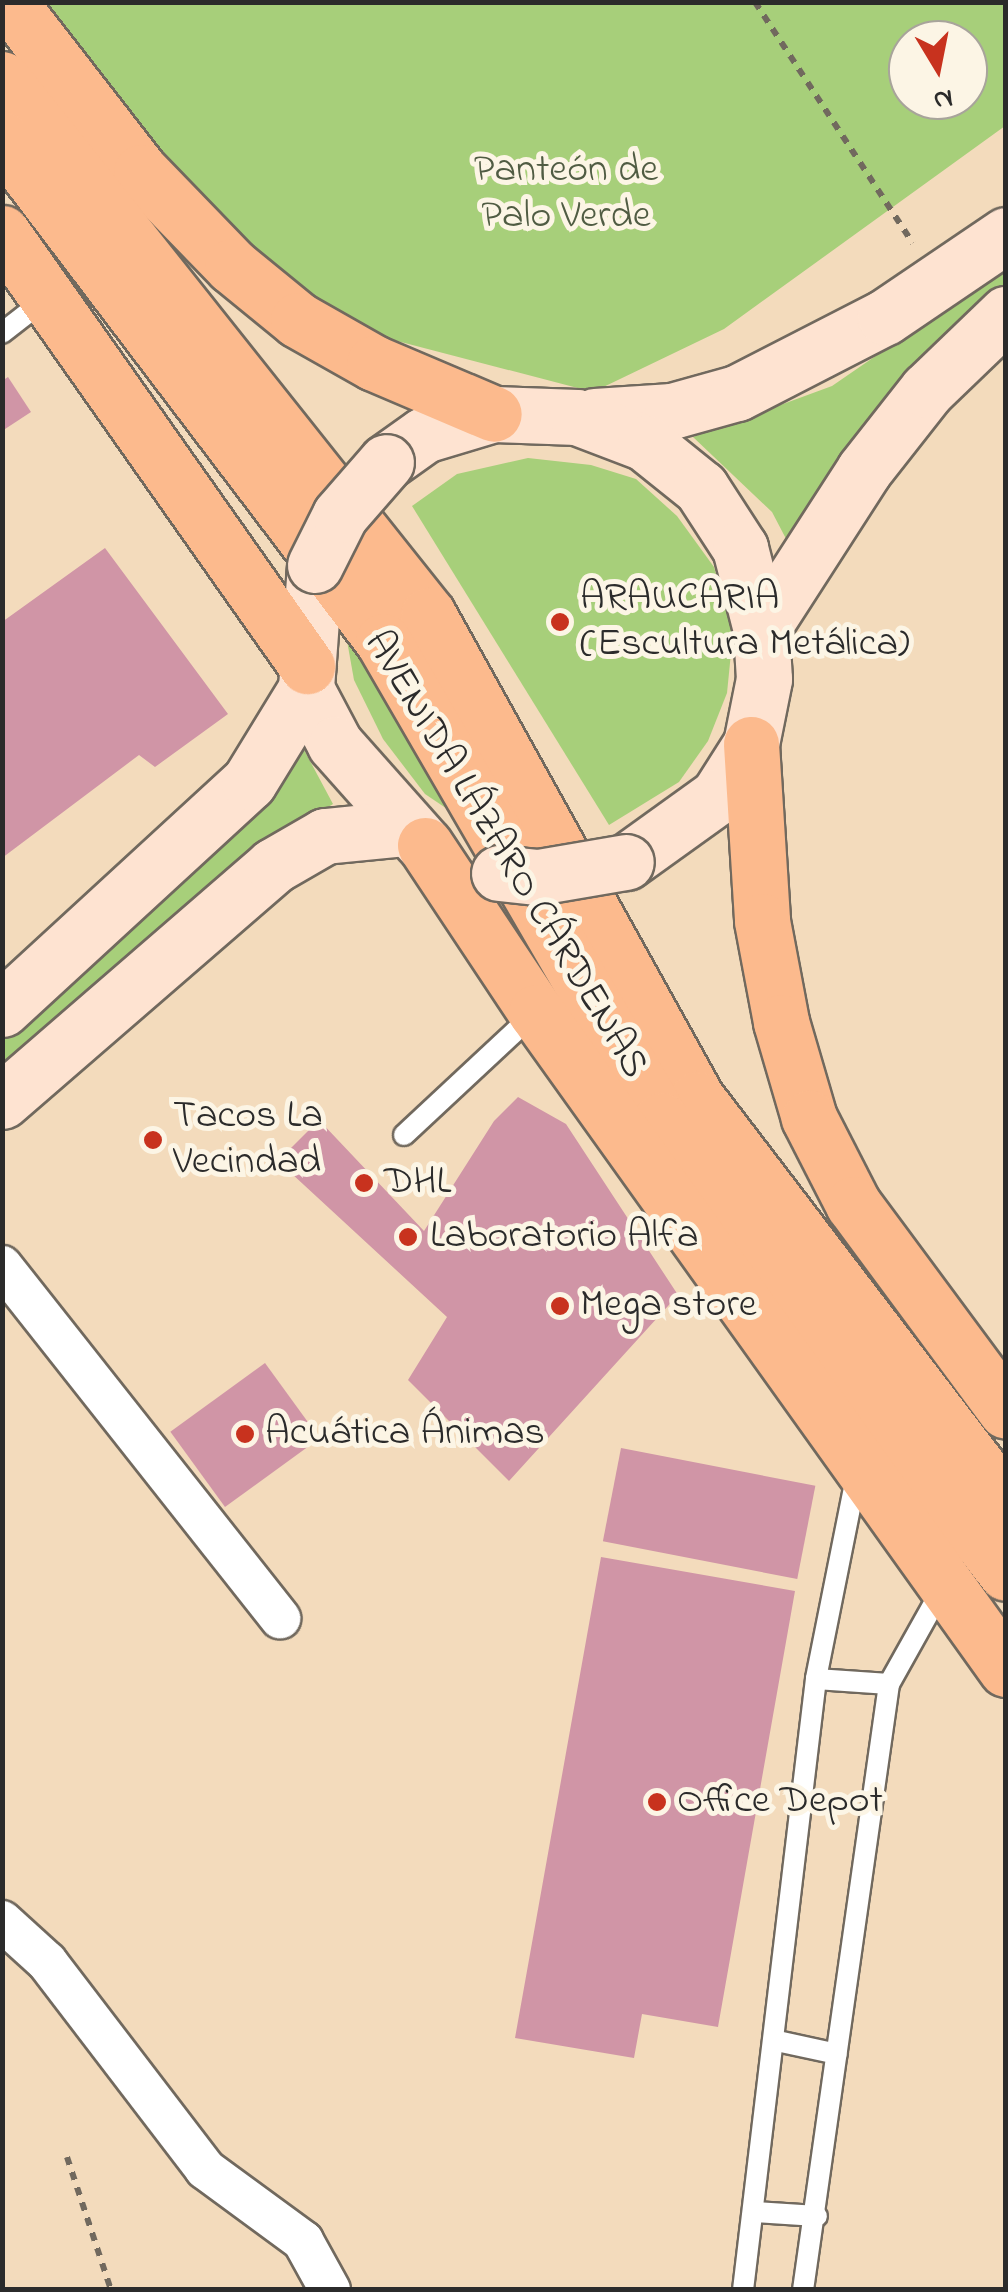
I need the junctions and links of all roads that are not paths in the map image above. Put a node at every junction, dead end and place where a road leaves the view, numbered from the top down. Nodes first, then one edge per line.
1 (9, 2) edge
2 (2, 80) edge
3 (2, 139) edge
4 (2, 232) edge
5 (1006, 235) edge
6 (49, 297) junction
7 (1006, 314) edge
8 (2, 333) edge
9 (494, 414) junction
10 (578, 417) junction
11 (762, 630) junction
12 (306, 677) junction
13 (752, 744) junction
14 (415, 836) junction
15 (2, 1009) edge
16 (536, 1012) junction
17 (2, 1101) edge
18 (404, 1134) dead end
19 (2, 1266) edge
20 (1006, 1411) edge
21 (859, 1467) junction
22 (1006, 1503) edge
23 (1006, 1573) edge
24 (944, 1586) junction
25 (280, 1618) dead end
26 (1006, 1670) edge
27 (816, 1679) junction
28 (889, 1684) junction
29 (2, 1921) edge
30 (776, 2041) junction
31 (837, 2054) junction
32 (755, 2212) junction
33 (817, 2216) junction
34 (330, 2290) edge
35 (743, 2290) edge
36 (804, 2290) edge

1 - 9 highway
2 - 22 highway, AVENIDA LÁZARO CÁRDENAS
3 - 23 highway, AVENIDA LÁZARO CÁRDENAS
4 - 6 highway
5 - 10 main road
6 - 8 lane
6 - 12 highway
7 - 11 main road
9 - 10 main road
9 - 12 main road, bridge
10 - 11 main road
11 - 13 main road
12 - 14 main road
12 - 15 main road
13 - 14 main road, bridge
13 - 20 highway
14 - 16 highway
14 - 17 main road
16 - 18 lane
16 - 21 highway
19 - 25 street
21 - 24 highway
21 - 27 lane
24 - 26 highway
24 - 28 lane
27 - 28 lane
27 - 30 lane
28 - 31 lane
29 - 34 street
30 - 31 lane
30 - 32 lane
31 - 33 lane
32 - 33 lane
32 - 35 lane
33 - 36 lane

